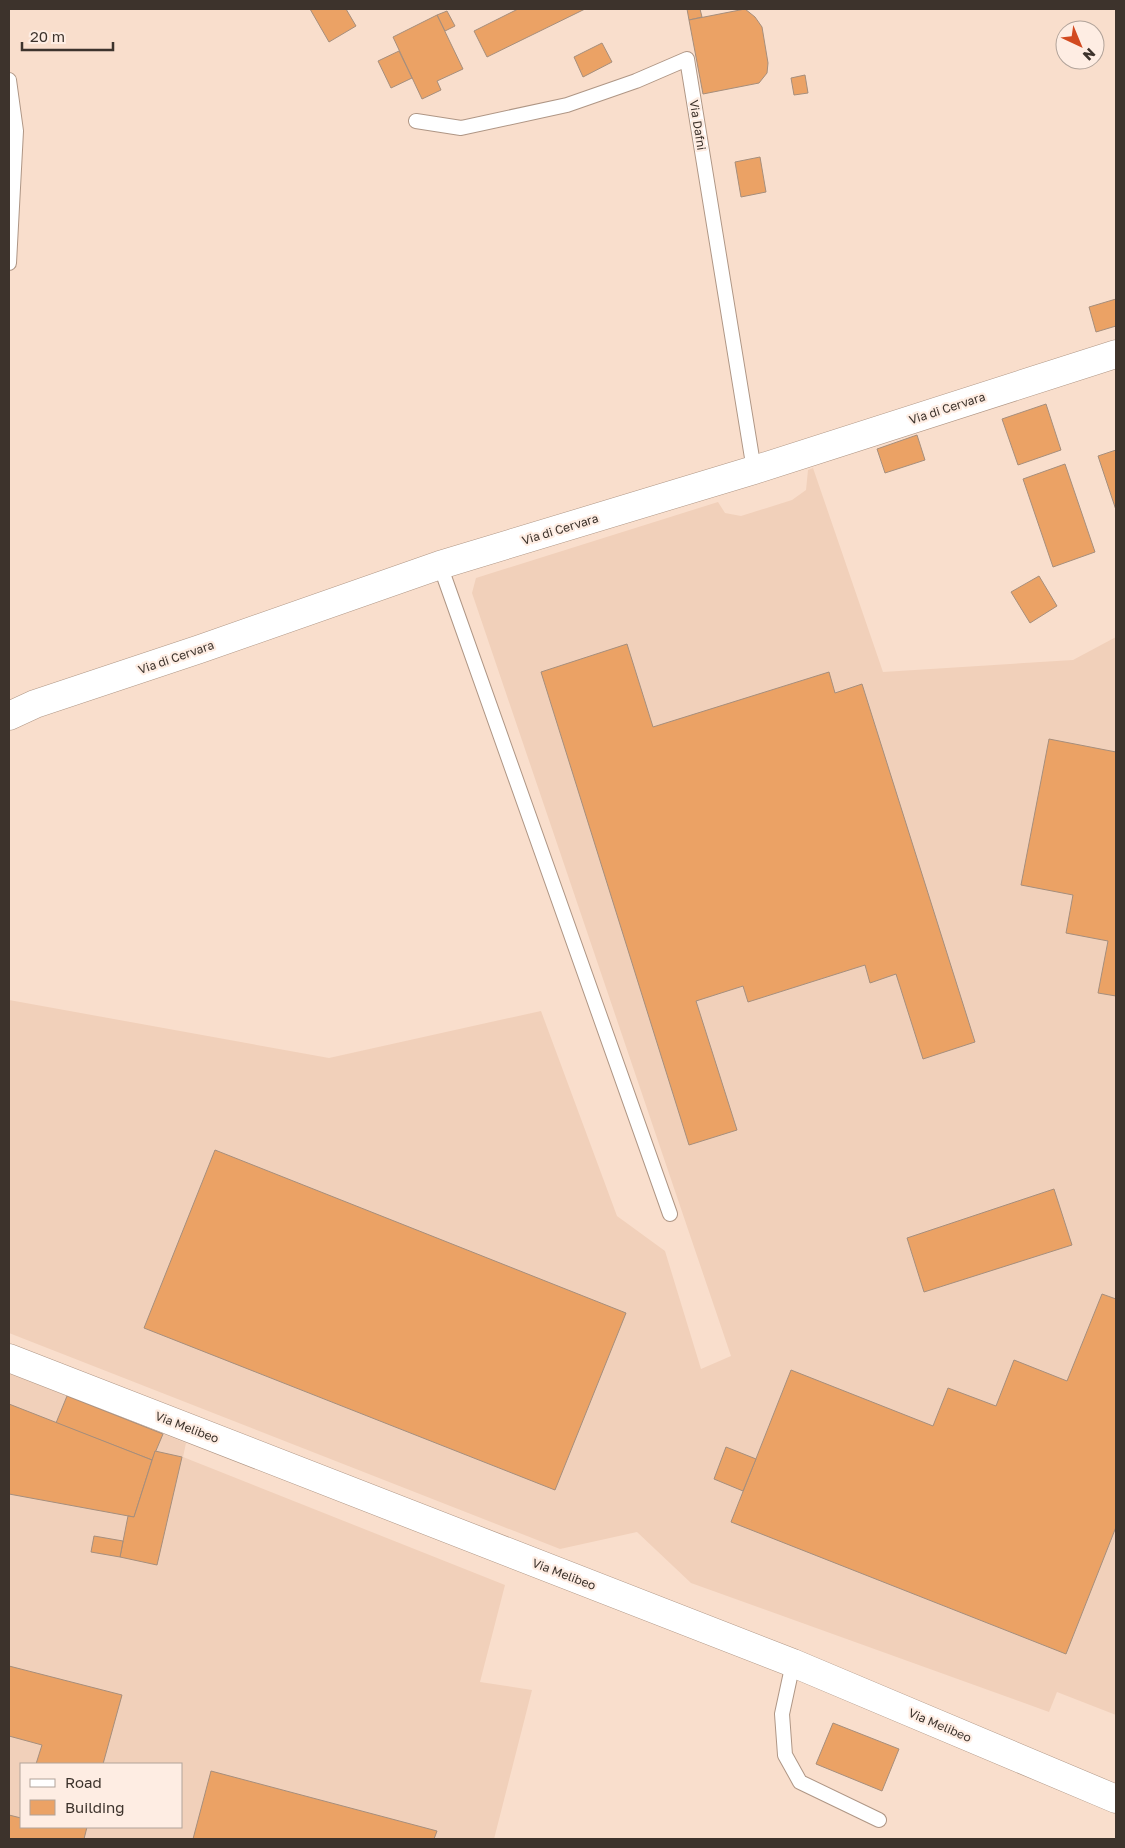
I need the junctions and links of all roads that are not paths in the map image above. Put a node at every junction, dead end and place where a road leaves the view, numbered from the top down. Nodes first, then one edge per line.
1 (9, 80) edge
2 (416, 121) dead end
3 (9, 264) edge
4 (1116, 354) edge
5 (754, 470) junction
6 (440, 565) junction
7 (9, 716) edge
8 (670, 1214) dead end
9 (9, 1358) edge
10 (793, 1663) junction
11 (1116, 1799) edge
12 (879, 1820) dead end

1 - 3 lane
2 - 5 lane, Via Dafni
4 - 5 street, Via di Cervara
5 - 6 street, Via di Cervara
6 - 7 street, Via di Cervara
6 - 8 lane
9 - 10 street, Via Melibeo
10 - 11 street, Via Melibeo
10 - 12 lane

